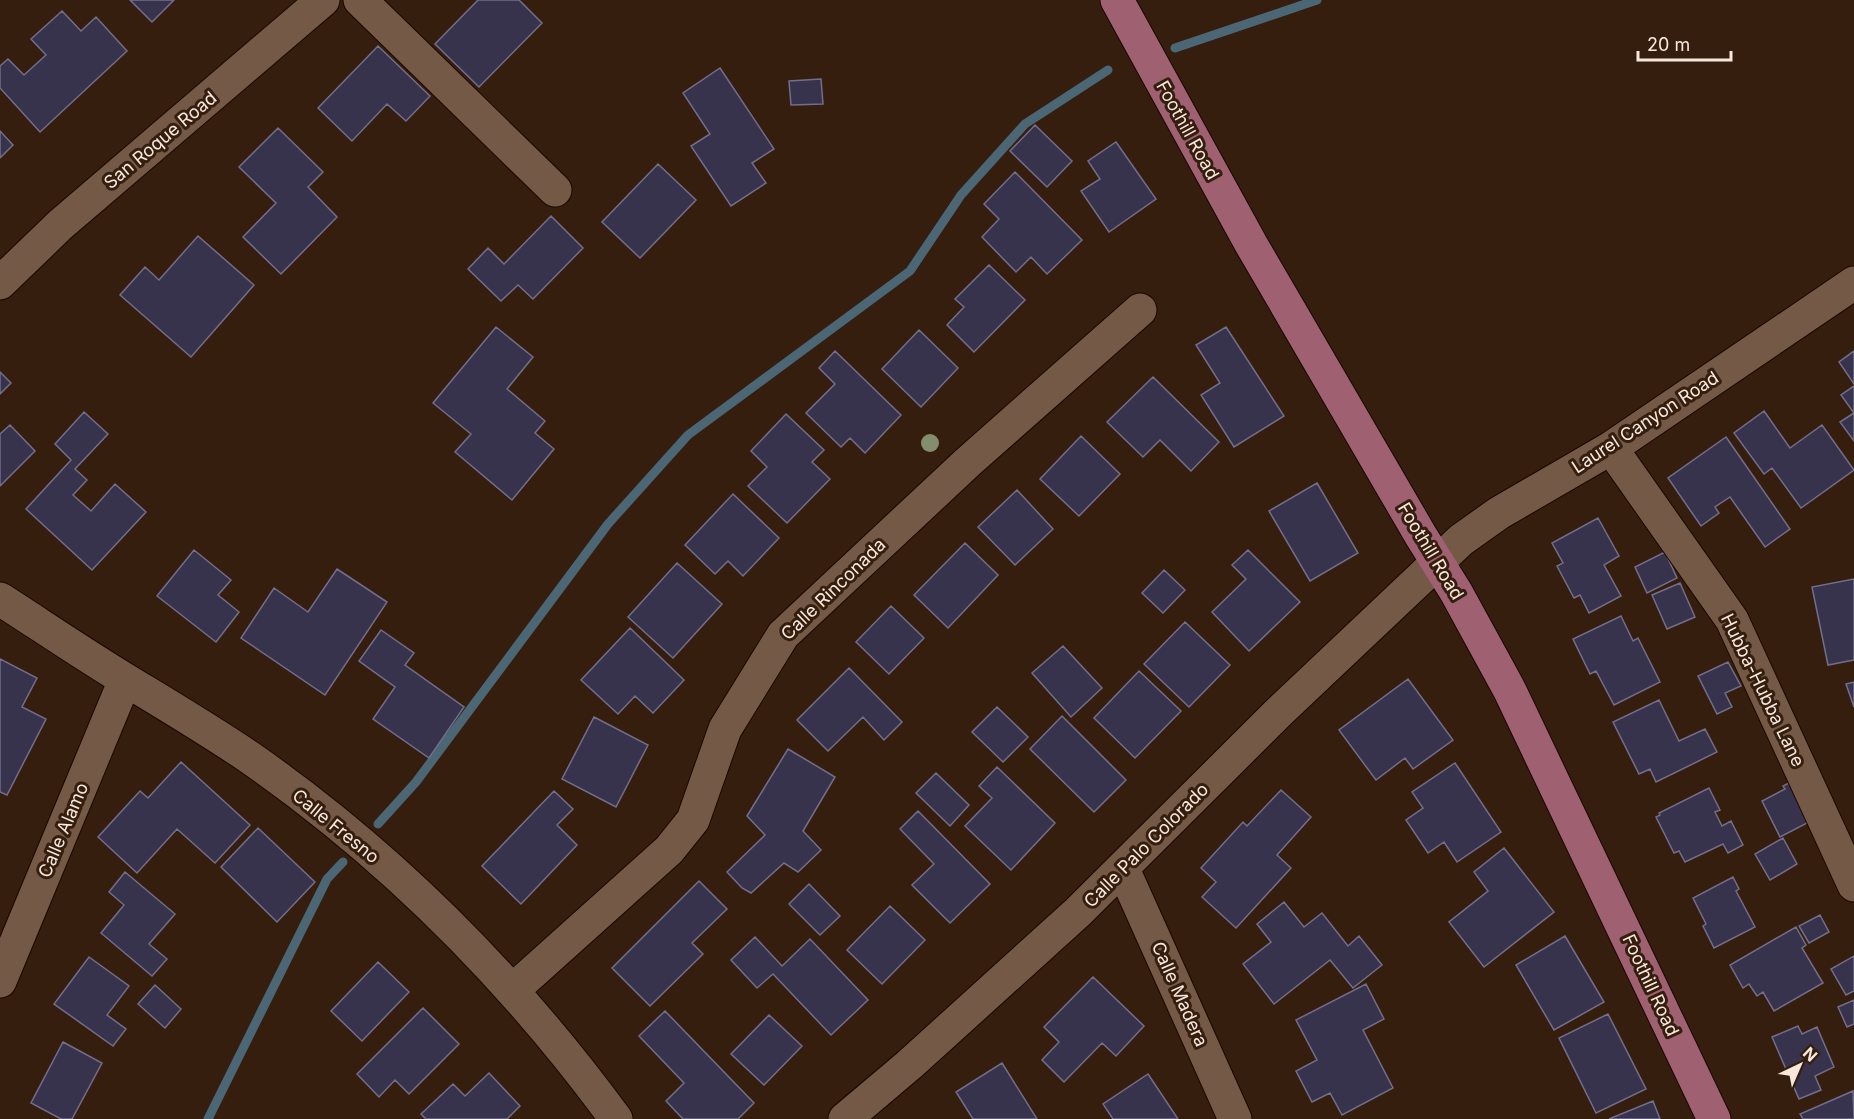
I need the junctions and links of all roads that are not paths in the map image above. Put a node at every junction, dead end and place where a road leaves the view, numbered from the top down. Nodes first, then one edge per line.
1 (322, 0) edge
2 (360, 0) edge
3 (1117, 0) edge
4 (555, 190) dead end
5 (0, 283) edge
6 (1854, 283) edge
7 (1140, 310) dead end
8 (1611, 448) junction
9 (1438, 562) junction
10 (0, 599) edge
11 (125, 680) junction
12 (1123, 869) junction
13 (1854, 885) edge
14 (0, 981) edge
15 (513, 990) junction
16 (616, 1119) edge
17 (844, 1119) edge
18 (1235, 1119) edge
19 (1714, 1119) edge

1 - 5 street, San Roque Road
2 - 4 street
3 - 9 main road, Foothill Road
6 - 8 street, Laurel Canyon Road
7 - 15 street, Calle Rinconada
8 - 9 street, Laurel Canyon Road
8 - 13 street, Hubba-Hubba Lane
9 - 12 street, Calle Palo Colorado
9 - 19 main road, Foothill Road
10 - 11 street, Calle Fresno
11 - 14 street, Calle Alamo
11 - 15 street, Calle Fresno
12 - 17 street, Calle Palo Colorado
12 - 18 street, Calle Madera
15 - 16 street, Calle Fresno

